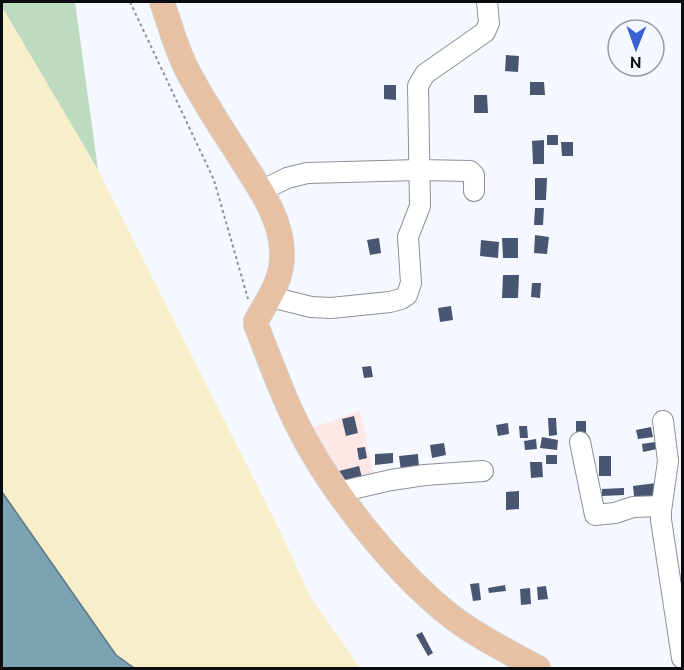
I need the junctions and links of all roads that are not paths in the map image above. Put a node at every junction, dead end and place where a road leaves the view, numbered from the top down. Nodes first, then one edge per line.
1 (162, 2) edge
2 (488, 2) edge
3 (419, 170) junction
4 (261, 191) junction
5 (474, 191) dead end
6 (271, 297) junction
7 (663, 421) dead end
8 (580, 442) dead end
9 (483, 471) dead end
10 (339, 492) junction
11 (661, 506) junction
12 (682, 658) edge
13 (538, 669) edge

1 - 4 main road
2 - 3 street
3 - 4 street
3 - 5 street
3 - 6 street
4 - 6 main road
6 - 10 main road
7 - 11 street
8 - 11 street
9 - 10 street
10 - 13 main road
11 - 12 street

